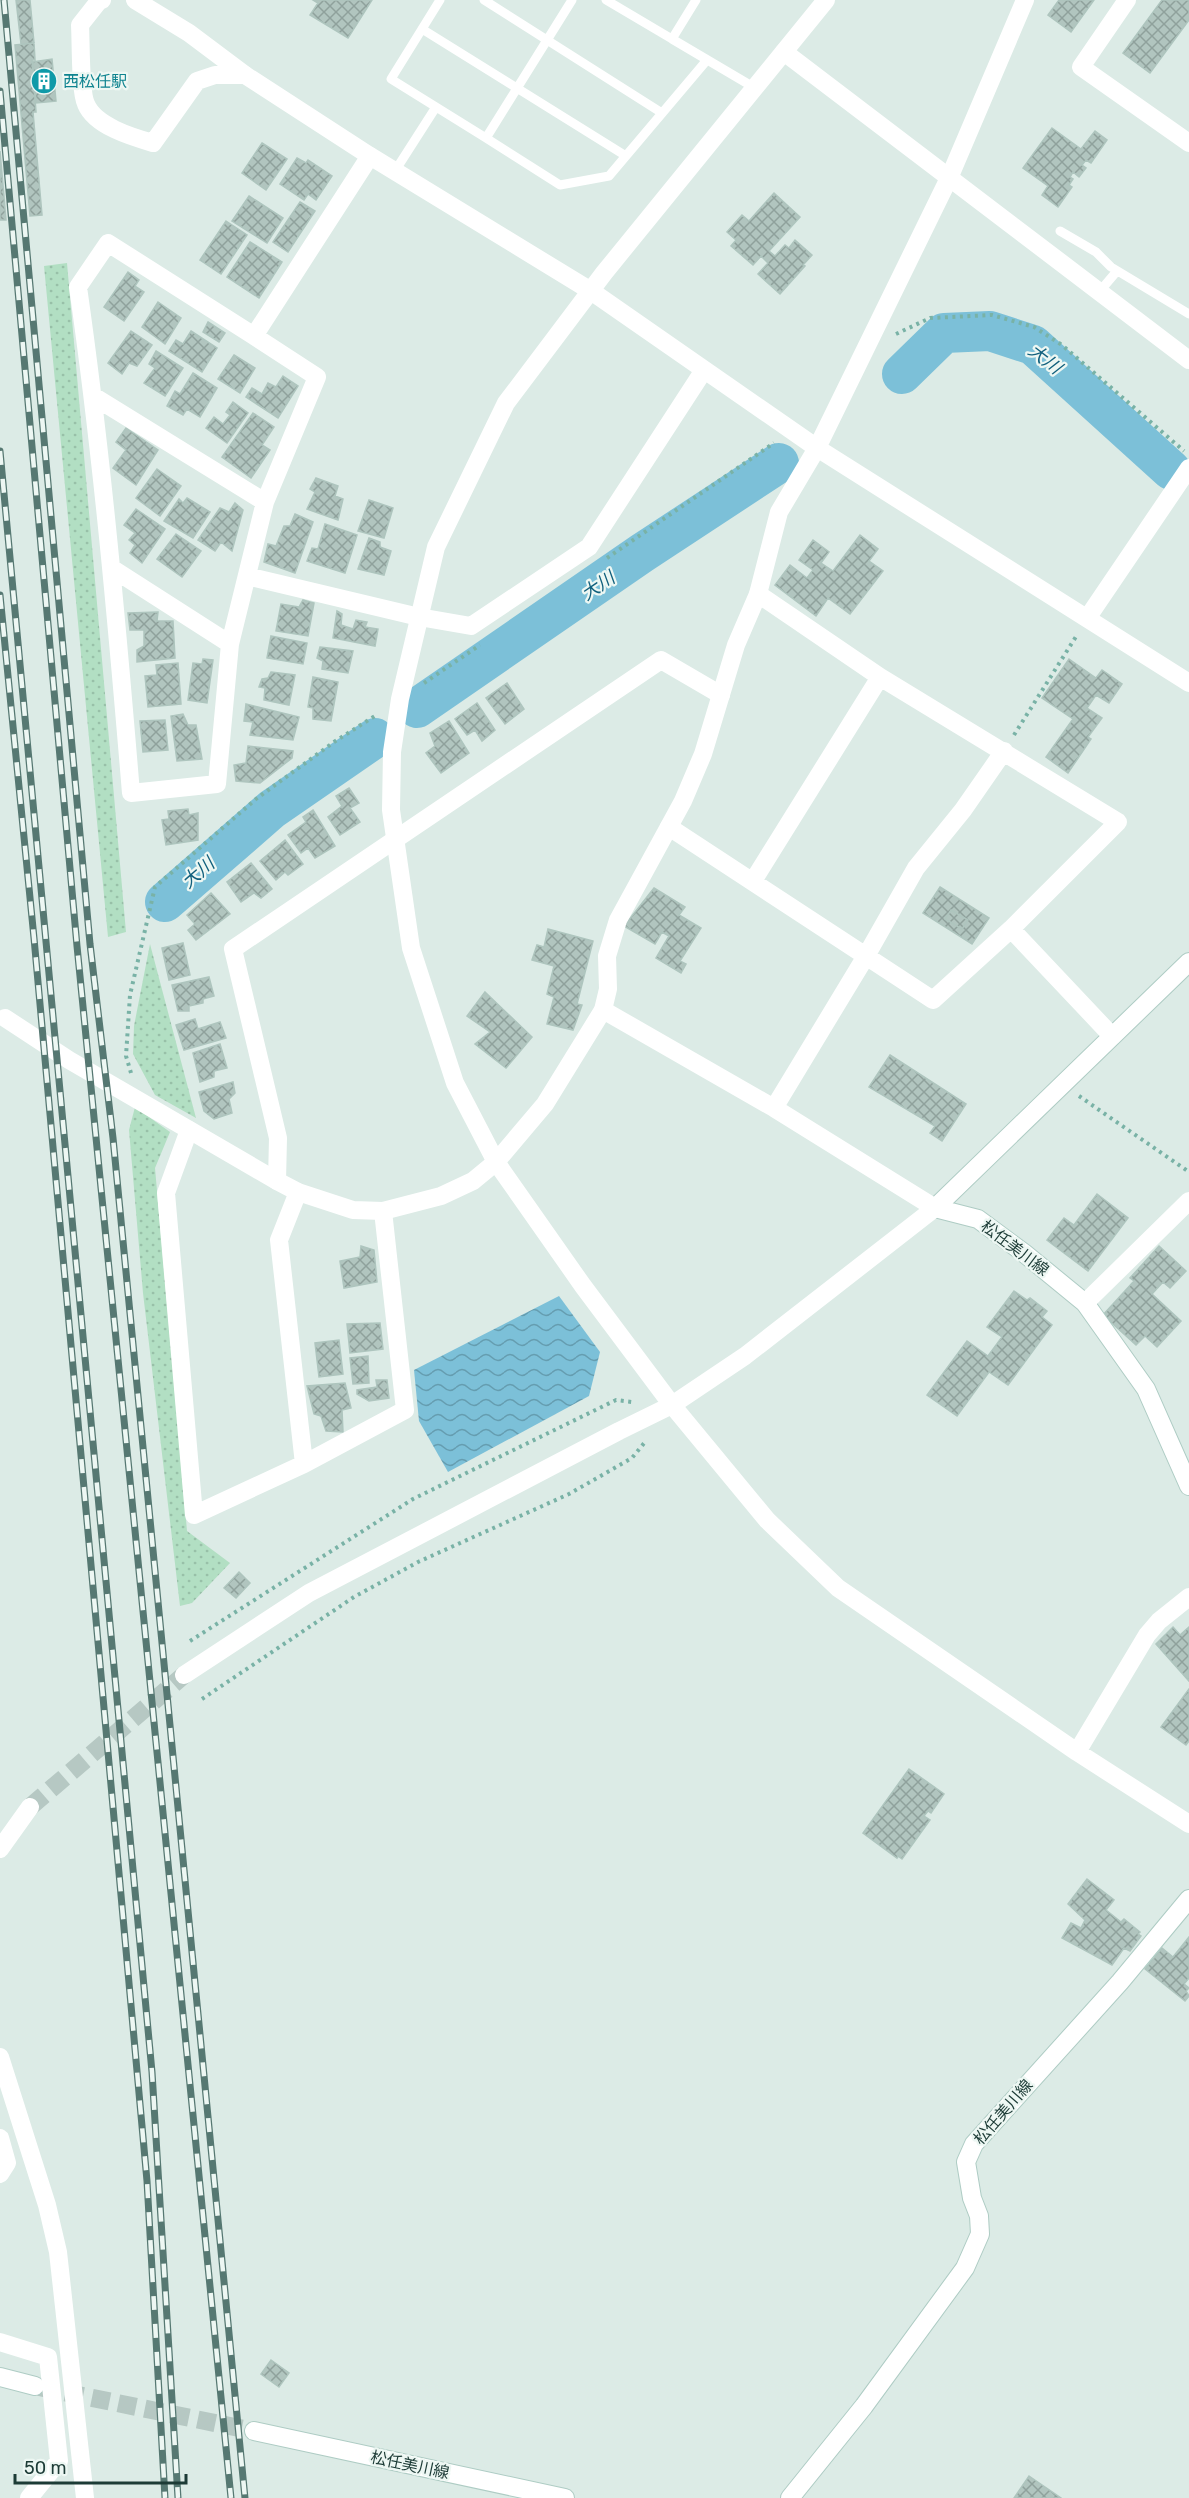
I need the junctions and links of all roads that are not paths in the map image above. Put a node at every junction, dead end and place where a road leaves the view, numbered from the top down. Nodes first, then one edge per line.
1 (102, 0) edge
2 (135, 0) edge
3 (440, 0) edge
4 (484, 0) edge
5 (572, 0) edge
6 (606, 0) edge
7 (696, 0) edge
8 (826, 0) edge
9 (1025, 0) edge
10 (1127, 0) edge
11 (422, 28) junction
12 (548, 39) junction
13 (672, 39) junction
14 (784, 52) junction
15 (707, 60) junction
16 (245, 75) junction
17 (755, 88) junction
18 (516, 90) junction
19 (436, 107) junction
20 (662, 113) junction
21 (486, 138) junction
22 (1189, 143) edge
23 (370, 156) junction
24 (626, 156) junction
25 (396, 171) junction
26 (950, 176) junction
27 (1060, 231) dead end
28 (1117, 271) junction
29 (591, 291) junction
30 (1100, 291) junction
31 (1189, 314) edge
32 (254, 336) junction
33 (1189, 360) edge
34 (705, 370) junction
35 (93, 396) junction
36 (817, 448) junction
37 (1189, 468) edge
38 (265, 502) junction
39 (113, 569) junction
40 (247, 576) junction
41 (758, 594) junction
42 (419, 617) junction
43 (1088, 617) junction
44 (230, 644) junction
45 (880, 677) junction
46 (1189, 683) edge
47 (721, 695) junction
48 (1004, 751) junction
49 (669, 828) junction
50 (395, 841) junction
51 (753, 881) junction
52 (1011, 929) junction
53 (866, 956) junction
54 (1189, 962) edge
55 (603, 1010) junction
56 (5, 1018) dead end
57 (1112, 1036) junction
58 (774, 1108) junction
59 (189, 1130) junction
60 (496, 1162) junction
61 (277, 1181) junction
62 (298, 1192) junction
63 (1189, 1201) edge
64 (935, 1208) junction
65 (383, 1211) junction
66 (1085, 1303) junction
67 (672, 1405) junction
68 (304, 1464) junction
69 (1189, 1486) edge
70 (1189, 1597) edge
71 (184, 1675) tunnel mouth
72 (1077, 1752) junction
73 (30, 1807) tunnel mouth
74 (1189, 1824) edge
75 (0, 1850) edge
76 (1189, 1899) edge
77 (0, 2057) edge
78 (0, 2138) edge
79 (0, 2174) edge
80 (0, 2342) edge
81 (0, 2377) edge
82 (35, 2386) tunnel mouth
83 (254, 2431) tunnel mouth
84 (29, 2498) edge
85 (85, 2498) edge
86 (565, 2498) edge
87 (790, 2498) edge

1 - 16 street
2 - 16 street
3 - 11 lane
4 - 12 lane
5 - 12 lane
6 - 13 lane
7 - 13 lane
8 - 14 street
9 - 26 street
10 - 22 street
11 - 18 lane
11 - 19 lane
12 - 18 lane
12 - 20 lane
13 - 15 lane
14 - 17 street
14 - 26 street
15 - 17 lane
15 - 20 lane
16 - 23 street
17 - 29 street
18 - 21 lane
18 - 24 lane
19 - 21 lane
19 - 25 lane
20 - 24 lane
21 - 24 lane
23 - 25 street
23 - 32 street
25 - 29 street
26 - 30 street
26 - 36 street
27 - 28 lane
28 - 30 lane
28 - 31 lane
29 - 34 street
29 - 42 street
30 - 33 street
32 - 35 street
32 - 38 street
34 - 36 street
34 - 42 street
35 - 38 street
35 - 39 street
36 - 41 street
36 - 43 street
37 - 43 street
38 - 40 street
39 - 44 street
39 - 44 street
40 - 42 street
40 - 44 street
41 - 45 street
41 - 47 street
42 - 50 street
43 - 46 street
45 - 48 street
45 - 51 street
47 - 49 street
47 - 50 street
48 - 52 street
48 - 53 street
49 - 51 street
49 - 55 street
50 - 60 street
50 - 61 street
51 - 53 street
52 - 53 street
52 - 57 street
53 - 58 street
54 - 57 street
55 - 58 street, 松任美川線
55 - 60 street
56 - 59 street
57 - 64 street
58 - 64 street, 松任美川線
59 - 61 street
59 - 68 street
60 - 65 street
60 - 67 street
61 - 62 street
62 - 65 street
62 - 68 street
63 - 66 street
64 - 66 street, 松任美川線
64 - 67 street
65 - 68 street
66 - 69 street, 松任美川線
67 - 71 street
67 - 72 street
70 - 72 street
72 - 74 street
73 - 75 street
76 - 87 street, 松任美川線
77 - 85 street
78 - 79 street
80 - 84 street
81 - 82 street
83 - 86 street, 松任美川線

